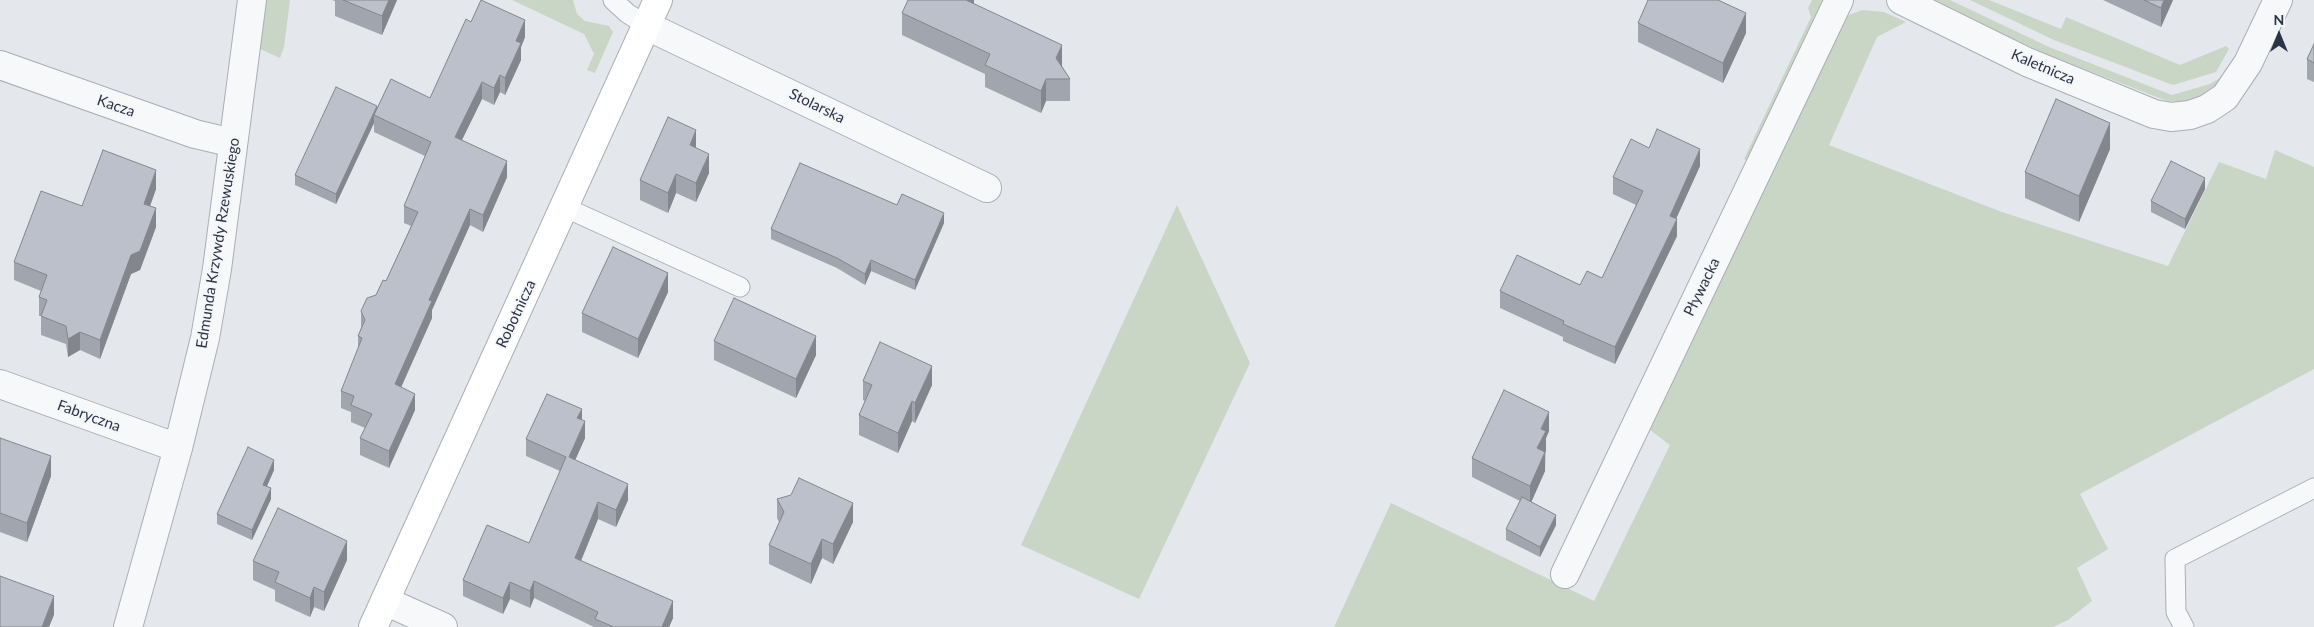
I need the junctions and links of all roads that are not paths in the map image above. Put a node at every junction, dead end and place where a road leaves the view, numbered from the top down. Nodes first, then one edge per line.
1 (252, 0) edge
2 (613, 0) edge
3 (658, 0) edge
4 (1839, 0) edge
5 (1901, 0) edge
6 (2278, 0) edge
7 (647, 26) junction
8 (0, 66) edge
9 (233, 143) junction
10 (987, 188) dead end
11 (564, 207) junction
12 (740, 287) dead end
13 (0, 384) edge
14 (178, 448) junction
15 (2314, 488) edge
16 (1565, 574) dead end
17 (385, 601) junction
18 (128, 627) edge
19 (373, 627) edge
20 (443, 627) edge
21 (2184, 627) edge

1 - 9 street, Edmunda Krzywdy Rzewuskiego
2 - 7 lane
3 - 7 street, Robotnicza
4 - 16 street, Pływacka
5 - 6 street, Kaletnicza
7 - 10 street, Stolarska
7 - 11 street, Robotnicza
8 - 9 street, Kacza
9 - 14 street, Edmunda Krzywdy Rzewuskiego
11 - 12 lane
11 - 17 street, Robotnicza
13 - 14 street, Fabryczna
14 - 18 street, Edmunda Krzywdy Rzewuskiego
15 - 21 lane
17 - 19 street, Robotnicza
17 - 20 street

